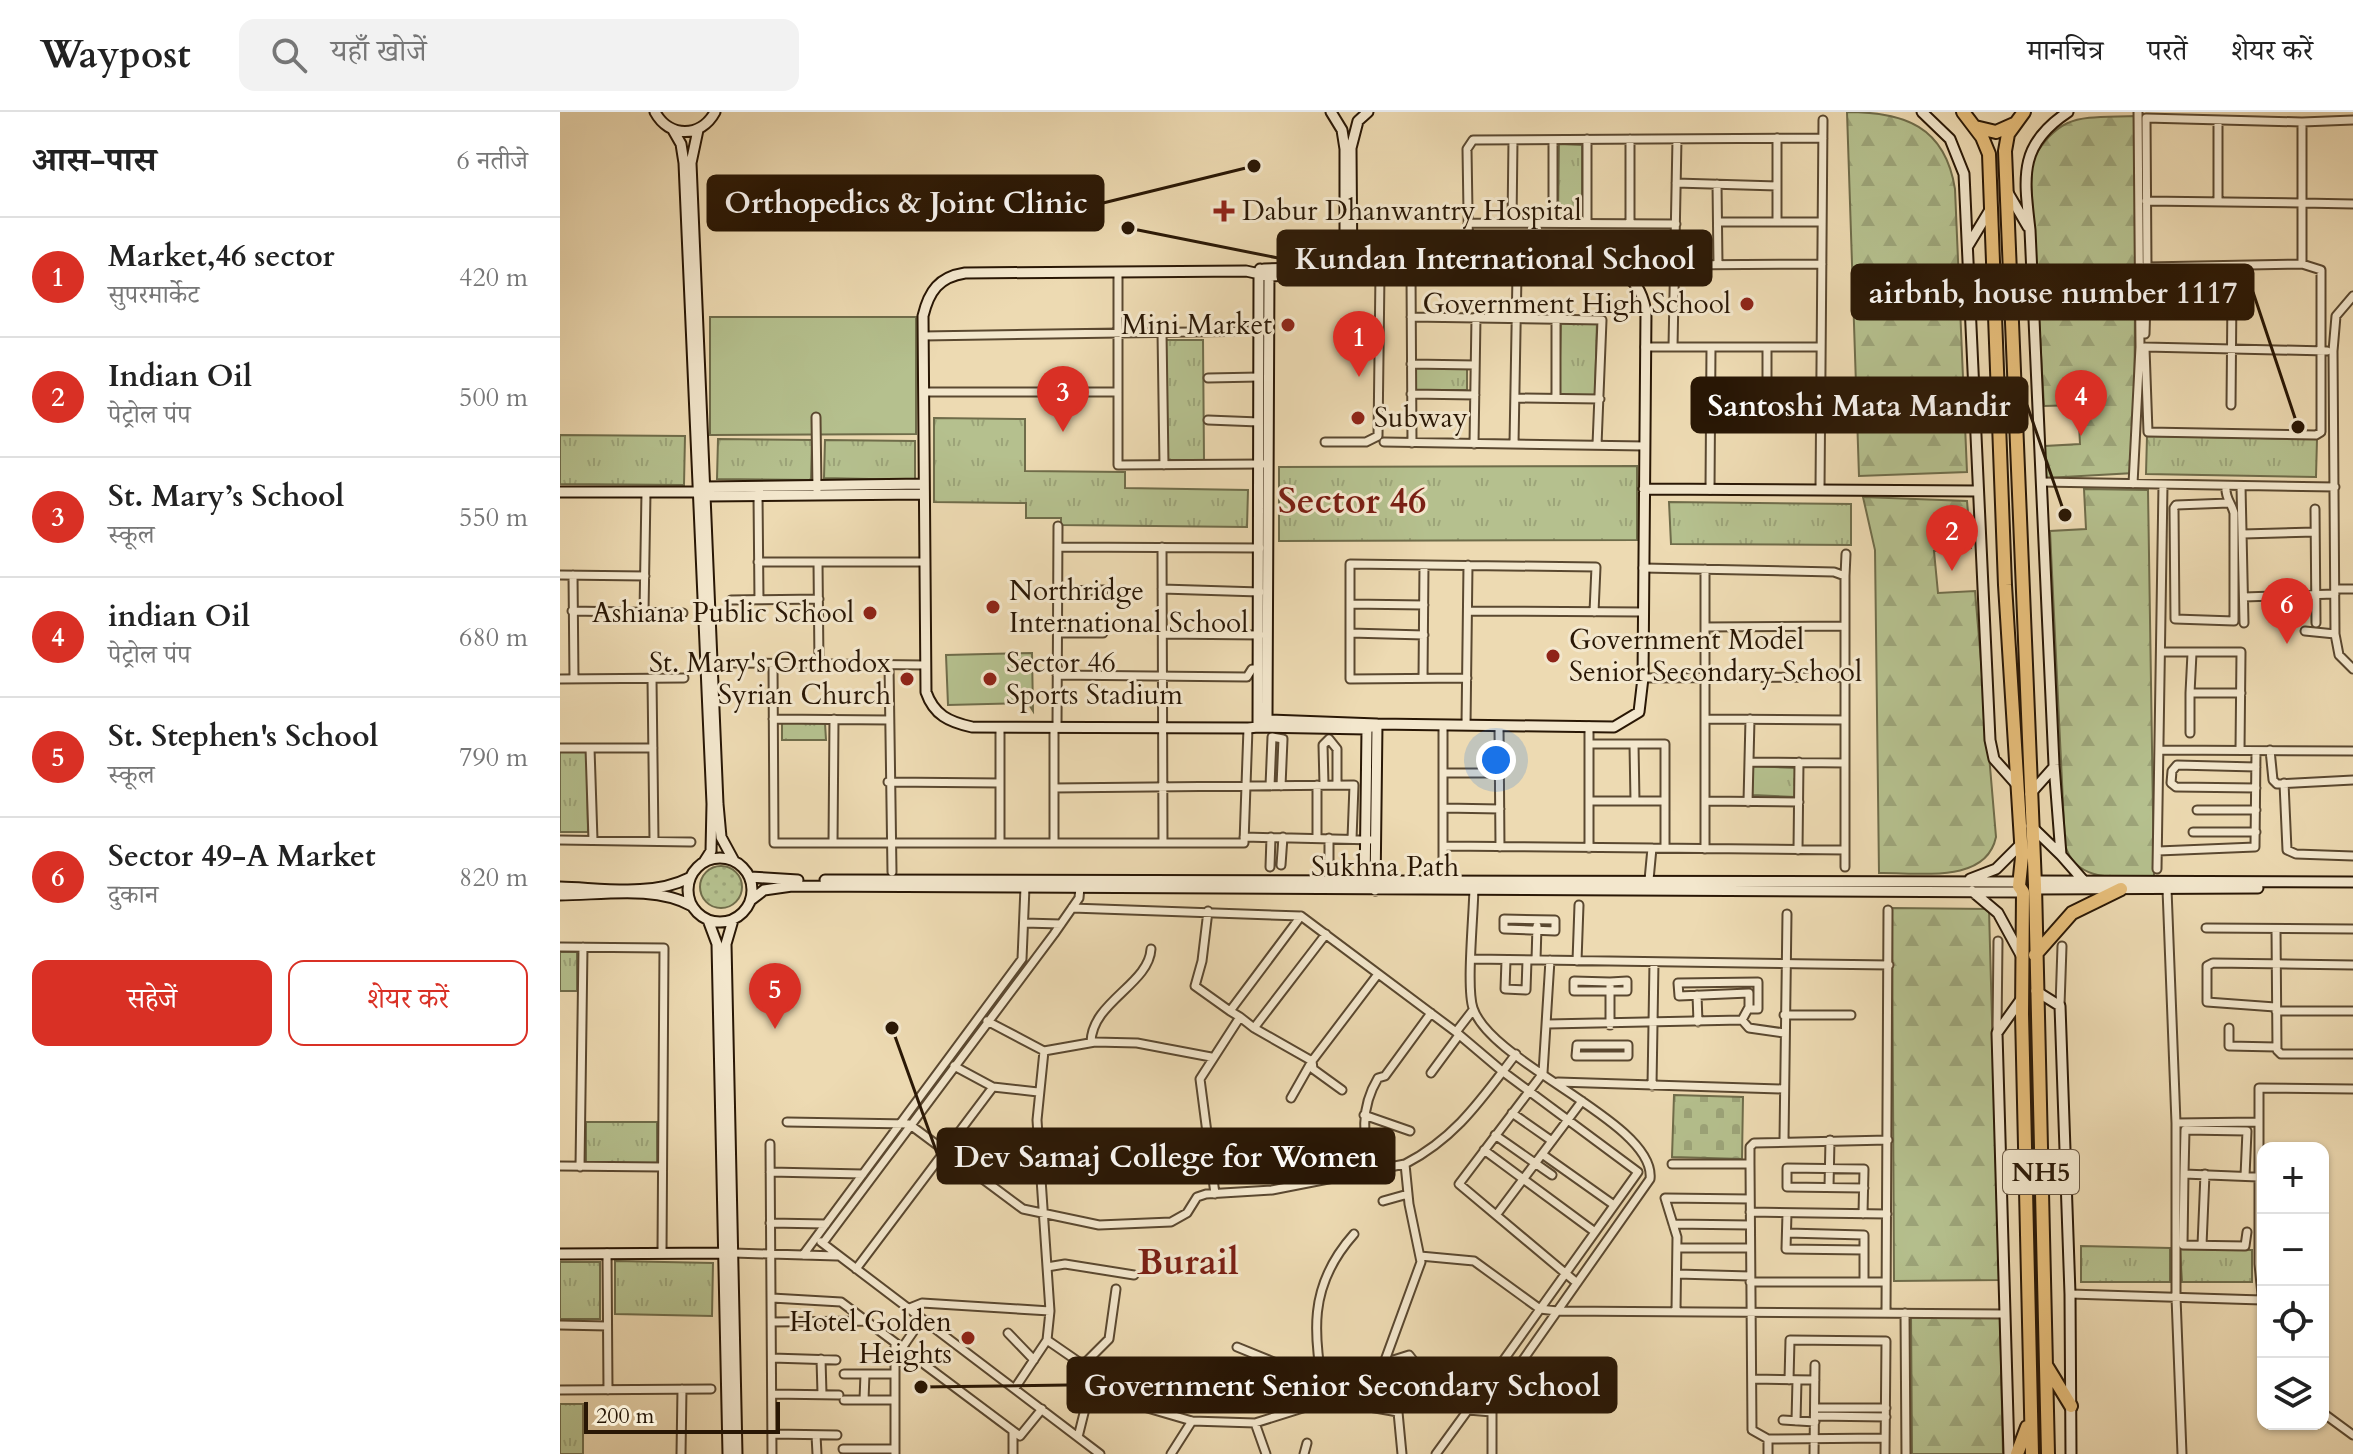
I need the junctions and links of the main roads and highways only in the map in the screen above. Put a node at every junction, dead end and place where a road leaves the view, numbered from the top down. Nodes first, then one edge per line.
1 (1964, 115) edge
2 (2020, 117) edge
3 (2027, 885) junction
4 (2121, 889) road end
5 (2028, 956) junction
6 (2046, 1365) junction
7 (2071, 1406) road end
8 (2031, 1415) junction
9 (2017, 1454) edge
10 (2032, 1454) edge
11 (2048, 1454) edge

1 - 2 highway, NH5
1 - 3 highway, NH5
2 - 3 highway, NH5
3 - 5 highway, NH5
4 - 5 highway
5 - 6 highway, NH5
5 - 8 highway, NH5
6 - 7 highway
6 - 11 highway, NH5
8 - 9 highway
8 - 10 highway, NH5

